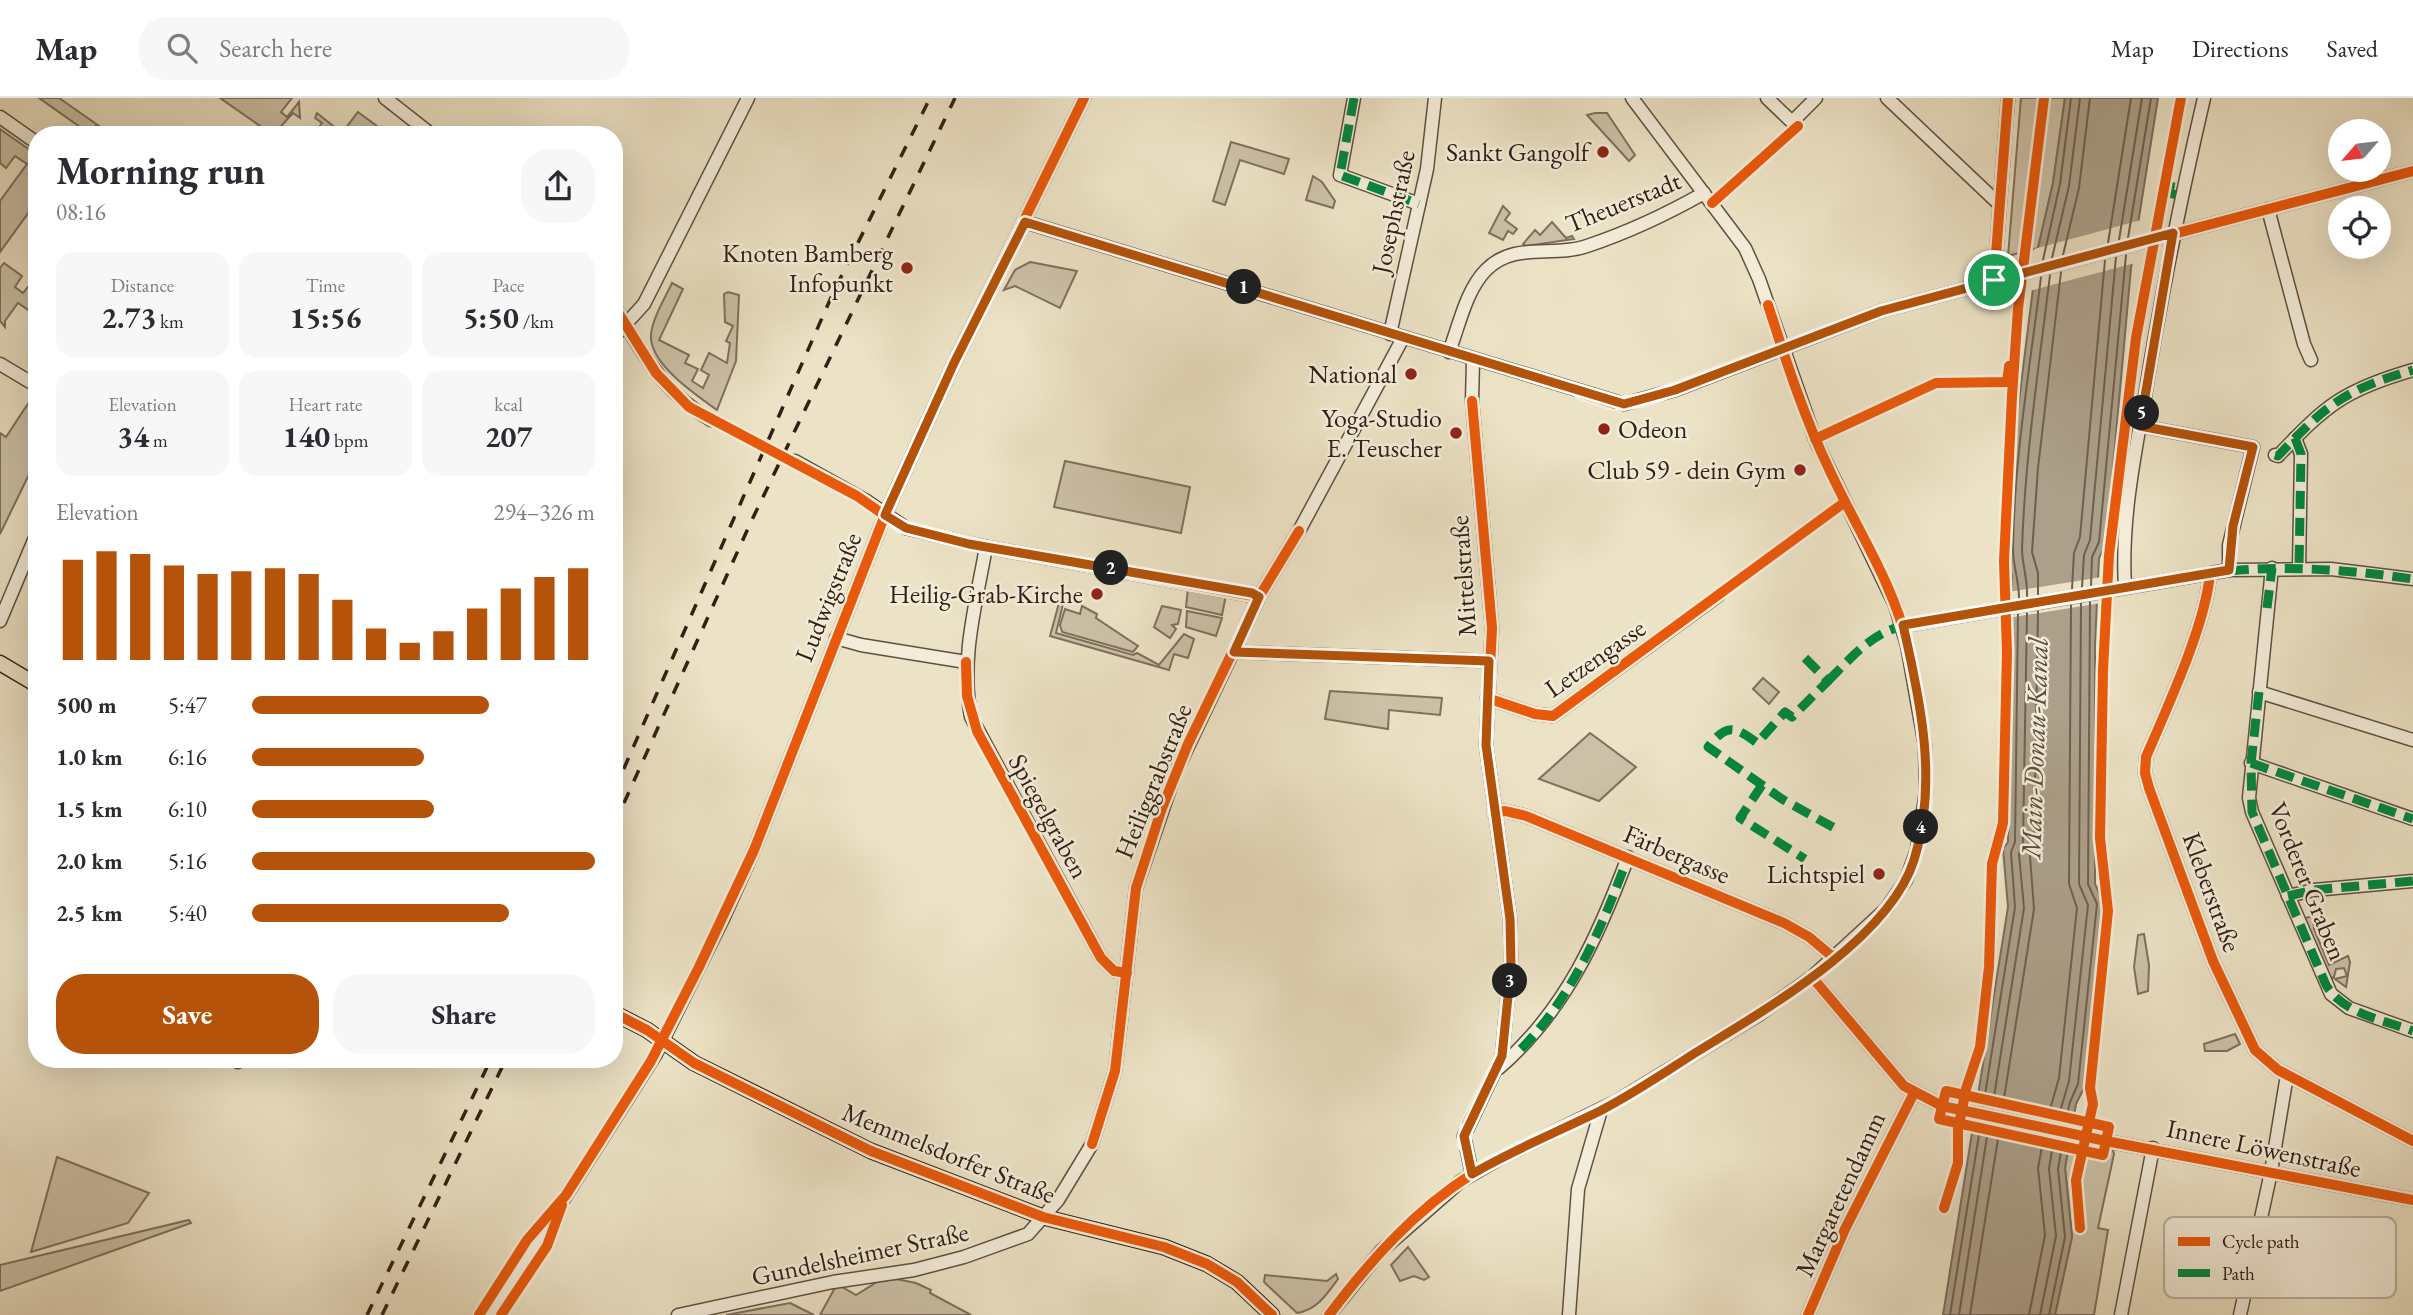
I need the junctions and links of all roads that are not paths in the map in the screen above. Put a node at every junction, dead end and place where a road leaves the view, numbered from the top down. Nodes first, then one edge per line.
1 (385, 98) edge
2 (748, 98) edge
3 (1084, 98) edge
4 (1354, 98) edge
5 (1435, 98) edge
6 (1632, 98) edge
7 (1767, 98) edge
8 (1816, 98) edge
9 (1887, 98) edge
10 (2008, 98) edge
11 (2204, 98) edge
12 (0, 117) edge
13 (421, 126) edge
14 (28, 137) edge
15 (2413, 171) edge
16 (1703, 193) junction
17 (1419, 204) junction
18 (1999, 204) junction
19 (2268, 209) junction
20 (1025, 222) junction
21 (2173, 233) junction
22 (2000, 279) junction
23 (623, 320) edge
24 (627, 326) junction
25 (623, 329) edge
26 (1390, 334) junction
27 (1404, 338) junction
28 (1782, 349) junction
29 (1449, 352) junction
30 (1473, 359) junction
31 (2311, 360) dead end
32 (0, 364) edge
33 (2413, 370) edge
34 (28, 381) edge
35 (711, 420) tunnel mouth
36 (2140, 426) junction
37 (2295, 438) junction
38 (2274, 455) dead end
39 (795, 461) tunnel mouth
40 (885, 515) junction
41 (986, 547) junction
42 (28, 554) edge
43 (2272, 568) junction
44 (2299, 568) junction
45 (2229, 570) junction
46 (2210, 573) junction
47 (2413, 579) edge
48 (2119, 587) junction
49 (1719, 595) dead end
50 (1259, 597) junction
51 (0, 621) edge
52 (1903, 625) junction
53 (836, 638) junction
54 (1234, 652) junction
55 (1489, 661) junction
56 (966, 662) junction
57 (0, 663) edge
58 (28, 680) edge
59 (2259, 692) junction
60 (1487, 698) junction
61 (2413, 740) edge
62 (2250, 763) junction
63 (1494, 813) junction
64 (2413, 819) edge
65 (1628, 857) junction
66 (2413, 881) edge
67 (2288, 896) junction
68 (1834, 958) junction
69 (1127, 973) junction
70 (1812, 977) junction
71 (623, 1018) edge
72 (2413, 1031) edge
73 (662, 1042) junction
74 (1496, 1070) junction
75 (2287, 1075) junction
76 (1914, 1093) junction
77 (1601, 1110) junction
78 (2413, 1141) edge
79 (2152, 1148) junction
80 (2271, 1172) junction
81 (1472, 1174) junction
82 (2413, 1200) edge
83 (1043, 1217) junction
84 (2261, 1217) edge
85 (490, 1315) edge
86 (678, 1315) edge
87 (1272, 1315) edge
88 (1329, 1315) edge
89 (1569, 1315) edge
90 (1808, 1315) edge
91 (2120, 1315) edge

1 - 13 street
2 - 24 street
3 - 20 street, Ludwigstraße
4 - 17 street
5 - 17 street, Josephstraße
6 - 16 street
7 - 8 street
9 - 18 street
10 - 18 street
11 - 21 street
12 - 14 street
15 - 19 street
16 - 28 street
16 - 29 street, Theuerstadt
17 - 26 street, Josephstraße
18 - 22 street
19 - 21 street
19 - 31 street
20 - 26 street
20 - 40 street, Ludwigstraße
21 - 22 street
21 - 36 street
22 - 28 street
23 - 24 street
24 - 25 street
24 - 35 street
26 - 27 street
27 - 29 street
27 - 50 street, Heiliggrabstraße
28 - 30 street
28 - 52 street
29 - 30 street
30 - 55 street, Mittelstraße
32 - 34 street
33 - 37 street
36 - 45 street
36 - 48 street
37 - 38 street
37 - 44 street
39 - 40 street
40 - 41 street
40 - 53 street, Ludwigstraße
41 - 50 street
41 - 56 street, Spiegelgraben
42 - 51 street
43 - 44 street
43 - 45 street
43 - 59 street, Vorderer Graben
44 - 47 street
45 - 46 street
46 - 48 street
46 - 75 street, Kleberstraße
48 - 52 street
49 - 60 street, Letzengasse
50 - 54 street, Heiliggrabstraße
52 - 68 street
53 - 56 street
53 - 73 street, Ludwigstraße
54 - 55 street
54 - 69 street, Heiliggrabstraße
55 - 60 street, Mittelstraße
56 - 69 street, Spiegelgraben
57 - 58 main road
59 - 61 street
59 - 62 street, Vorderer Graben
60 - 63 street, Mittelstraße
62 - 64 street
62 - 67 street, Vorderer Graben
63 - 65 street, Färbergasse
63 - 74 street, Mittelstraße
65 - 68 street, Färbergasse
65 - 74 street
66 - 67 street
67 - 72 street, Vorderer Graben
68 - 70 street
69 - 83 street, Heiliggrabstraße
70 - 76 street, Innere Löwenstraße
70 - 77 street
71 - 73 main road, Memmelsdorfer Straße
73 - 83 main road, Memmelsdorfer Straße
73 - 85 street, Ludwigstraße
74 - 81 street, Mittelstraße
75 - 78 street, Kleberstraße
75 - 80 street
76 - 79 street, Innere Löwenstraße
76 - 90 street, Margaretendamm
77 - 81 street
77 - 89 street
79 - 80 street, Innere Löwenstraße
79 - 91 street
80 - 82 street, Innere Löwenstraße
80 - 84 street
81 - 88 street
83 - 86 street, Gundelsheimer Straße
83 - 87 main road, Memmelsdorfer Straße

